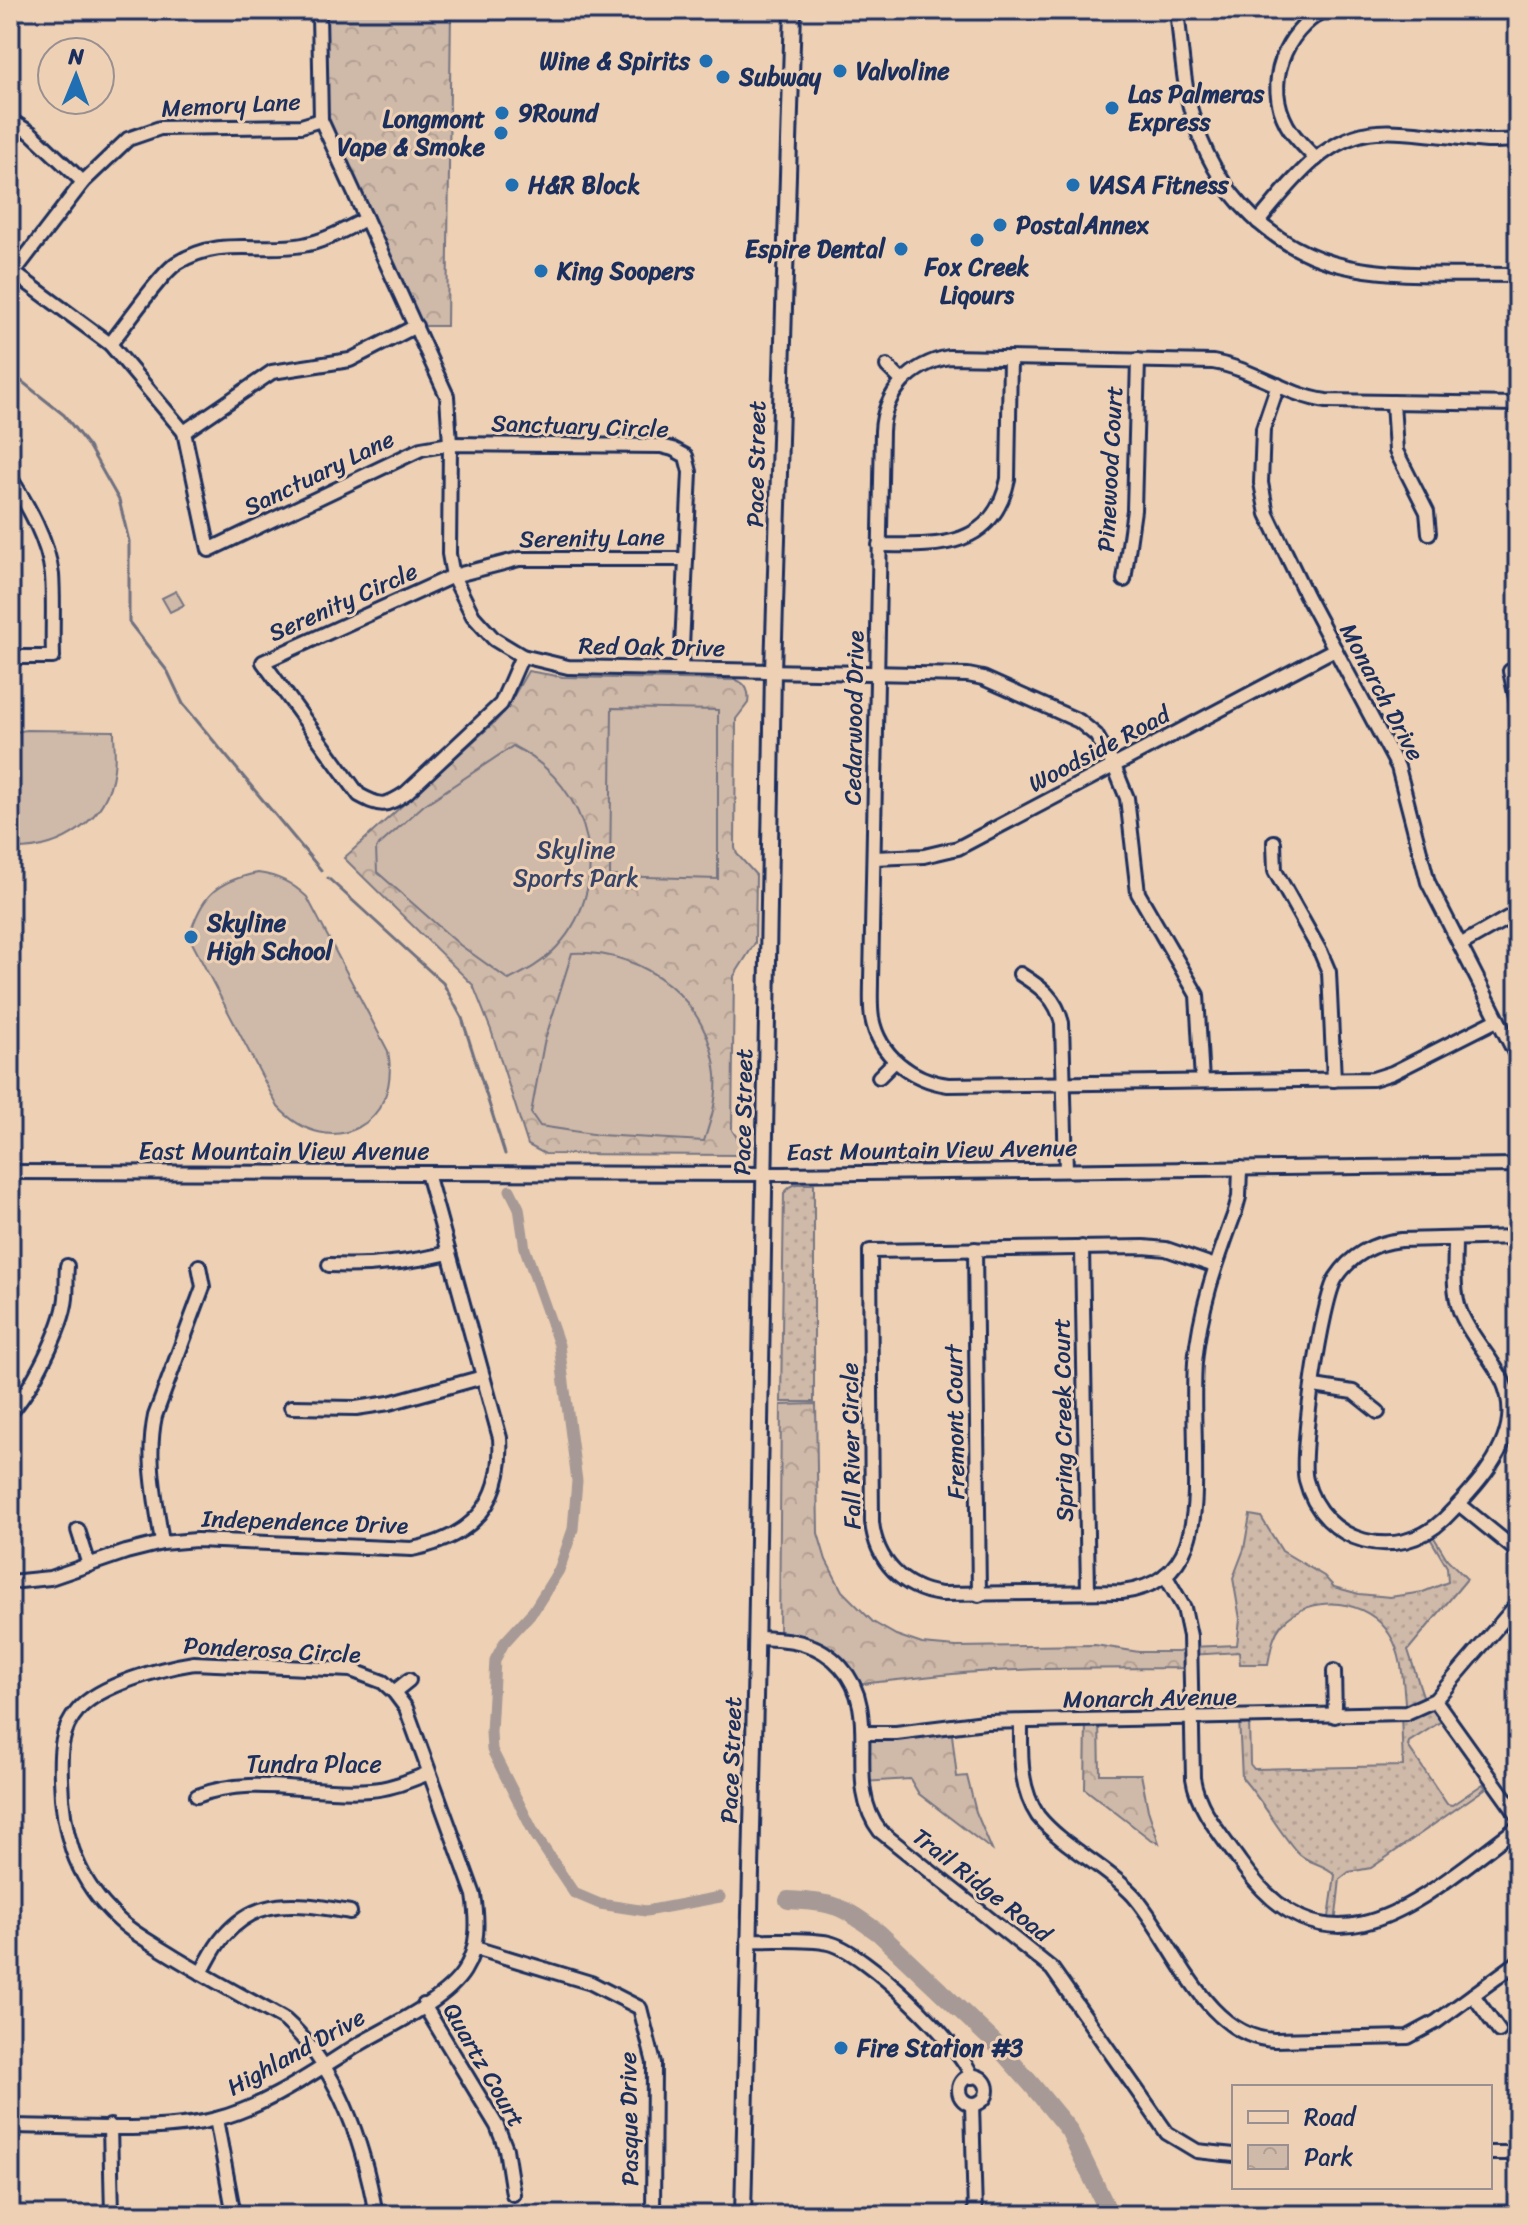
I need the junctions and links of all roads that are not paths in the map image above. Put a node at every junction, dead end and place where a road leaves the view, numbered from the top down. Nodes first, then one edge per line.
1 (793, 10) edge
2 (1177, 10) edge
3 (1325, 10) edge
4 (1443, 10) edge
5 (1484, 10) edge
6 (313, 12) edge
7 (10, 120) edge
8 (321, 120) junction
9 (1518, 139) edge
10 (1316, 159) junction
11 (83, 182) junction
12 (366, 219) junction
13 (1258, 222) junction
14 (12, 271) edge
15 (1518, 275) edge
16 (416, 326) junction
17 (110, 344) junction
18 (1010, 358) junction
19 (1138, 360) junction
20 (887, 366) dead end
21 (902, 381) junction
22 (1278, 385) junction
23 (1393, 402) junction
24 (1518, 404) edge
25 (184, 432) junction
26 (450, 444) junction
27 (10, 477) edge
28 (1429, 533) dead end
29 (879, 545) junction
30 (686, 559) junction
31 (453, 576) junction
32 (1124, 580) dead end
33 (1335, 649) junction
34 (522, 656) junction
35 (10, 657) edge
36 (681, 669) junction
37 (773, 671) junction
38 (1510, 671) dead end
39 (876, 673) junction
40 (1518, 707) edge
41 (1114, 766) junction
42 (1274, 842) dead end
43 (874, 858) junction
44 (1518, 912) edge
45 (1460, 945) junction
46 (1020, 974) dead end
47 (1497, 1020) junction
48 (1518, 1059) edge
49 (895, 1061) junction
50 (879, 1077) dead end
51 (1334, 1080) junction
52 (1202, 1081) junction
53 (1065, 1083) junction
54 (1518, 1165) edge
55 (1240, 1168) junction
56 (1066, 1170) junction
57 (10, 1172) edge
58 (427, 1173) junction
59 (765, 1174) junction
60 (1518, 1237) edge
61 (1455, 1239) junction
62 (1082, 1247) junction
63 (975, 1249) junction
64 (449, 1253) junction
65 (329, 1265) dead end
66 (67, 1266) dead end
67 (199, 1266) dead end
68 (1215, 1266) junction
69 (483, 1377) junction
70 (1314, 1386) junction
71 (291, 1407) dead end
72 (1378, 1412) dead end
73 (10, 1413) edge
74 (1459, 1504) junction
75 (78, 1530) dead end
76 (162, 1543) junction
77 (1518, 1552) edge
78 (89, 1565) junction
79 (1165, 1575) junction
80 (10, 1582) edge
81 (1088, 1592) junction
82 (979, 1595) junction
83 (1518, 1603) edge
84 (757, 1638) junction
85 (1334, 1671) dead end
86 (409, 1680) dead end
87 (394, 1692) junction
88 (1435, 1700) junction
89 (1335, 1716) junction
90 (1191, 1718) junction
91 (1021, 1722) junction
92 (863, 1733) junction
93 (429, 1773) junction
94 (197, 1796) dead end
95 (1518, 1816) edge
96 (1518, 1827) edge
97 (350, 1912) dead end
98 (748, 1940) junction
99 (475, 1948) junction
100 (1518, 1962) edge
101 (201, 1973) junction
102 (1473, 1995) junction
103 (424, 2005) junction
104 (1499, 2031) dead end
105 (322, 2066) junction
106 (972, 2077) junction
107 (972, 2104) junction
108 (216, 2119) junction
109 (10, 2126) edge
110 (110, 2126) junction
111 (1492, 2153) edge
112 (1518, 2153) edge
113 (1232, 2155) edge
114 (513, 2194) dead end
115 (112, 2215) edge
116 (234, 2215) edge
117 (376, 2215) edge
118 (653, 2215) edge
119 (743, 2215) edge
120 (975, 2215) edge

1 - 37 main road, Pace Street
2 - 13 street
3 - 10 street
4 - 5 street
6 - 8 street, Red Oak Drive
7 - 11 street
8 - 11 street, Memory Lane
8 - 12 street, Red Oak Drive
9 - 10 street
10 - 13 street
11 - 14 street, Memory Lane
12 - 16 street, Red Oak Drive
12 - 17 street
13 - 15 street
14 - 17 street
16 - 25 street
16 - 26 street, Red Oak Drive
17 - 25 street
18 - 19 street
18 - 21 street
18 - 29 street
19 - 22 street
19 - 32 street, Pinewood Court
20 - 21 street
21 - 29 street, Cedarwood Drive
22 - 23 street
22 - 33 street, Monarch Drive
23 - 24 street
23 - 28 street
25 - 26 street, Sanctuary Lane
26 - 30 street, Sanctuary Circle
26 - 31 street, Red Oak Drive
27 - 35 street
29 - 39 street, Cedarwood Drive
30 - 31 street, Serenity Lane
30 - 36 street, Sanctuary Circle
31 - 34 street, Red Oak Drive
31 - 34 street, Serenity Circle
33 - 41 street, Woodside Road
33 - 45 street, Monarch Drive
34 - 36 street, Red Oak Drive
36 - 37 street, Red Oak Drive
37 - 39 street, Red Oak Drive
37 - 59 main road, Pace Street
38 - 40 street
39 - 41 street, Red Oak Drive
39 - 43 street, Cedarwood Drive
41 - 43 street, Woodside Road
41 - 52 street, Red Oak Drive
42 - 51 street
43 - 49 street, Cedarwood Drive
44 - 45 street
45 - 47 street, Monarch Drive
46 - 53 street
47 - 48 street, Monarch Drive
47 - 51 street
49 - 50 street
49 - 53 street
51 - 52 street
52 - 53 street
53 - 56 street
54 - 55 street, East Mountain View Avenue
55 - 56 street, East Mountain View Avenue
55 - 68 street
56 - 59 street, East Mountain View Avenue
57 - 58 street, East Mountain View Avenue
58 - 59 street, East Mountain View Avenue
58 - 64 street, Independence Drive
59 - 84 main road, Pace Street
60 - 61 street
61 - 70 street
61 - 74 street
62 - 63 street, Fall River Circle
62 - 68 street, Fall River Circle
62 - 81 street, Spring Creek Court
63 - 82 street, Fremont Court
63 - 82 street, Fall River Circle
64 - 65 street
64 - 69 street, Independence Drive
66 - 73 street
67 - 76 street
68 - 79 street
69 - 71 street
69 - 76 street, Independence Drive
70 - 72 street
70 - 74 street
74 - 77 street
75 - 78 street
76 - 78 street, Independence Drive
78 - 80 street, Independence Drive
79 - 81 street, Fall River Circle
79 - 90 street
81 - 82 street, Fall River Circle
83 - 88 street
84 - 92 street, Trail Ridge Road
84 - 98 main road, Pace Street
85 - 89 street
86 - 87 street
87 - 93 street
87 - 101 street, Ponderosa Circle
88 - 89 street, Monarch Avenue
88 - 95 street
89 - 90 street, Monarch Avenue
90 - 91 street, Monarch Avenue
90 - 96 street
91 - 92 street, Monarch Avenue
91 - 102 street
92 - 113 street, Trail Ridge Road
93 - 94 street, Tundra Place
93 - 99 street
97 - 101 street
98 - 106 street
98 - 119 main road, Pace Street
99 - 103 street, Highland Drive
99 - 118 street, Pasque Drive
100 - 102 street
101 - 105 street, Ponderosa Circle
102 - 104 street
103 - 105 street, Highland Drive
103 - 114 street, Quartz Court
105 - 108 street, Highland Drive
105 - 117 street, Ponderosa Circle
106 - 107 street
106 - 107 street
107 - 120 street
108 - 110 street, Highland Drive
108 - 116 street
109 - 110 street, Highland Drive
110 - 115 street
111 - 112 street

